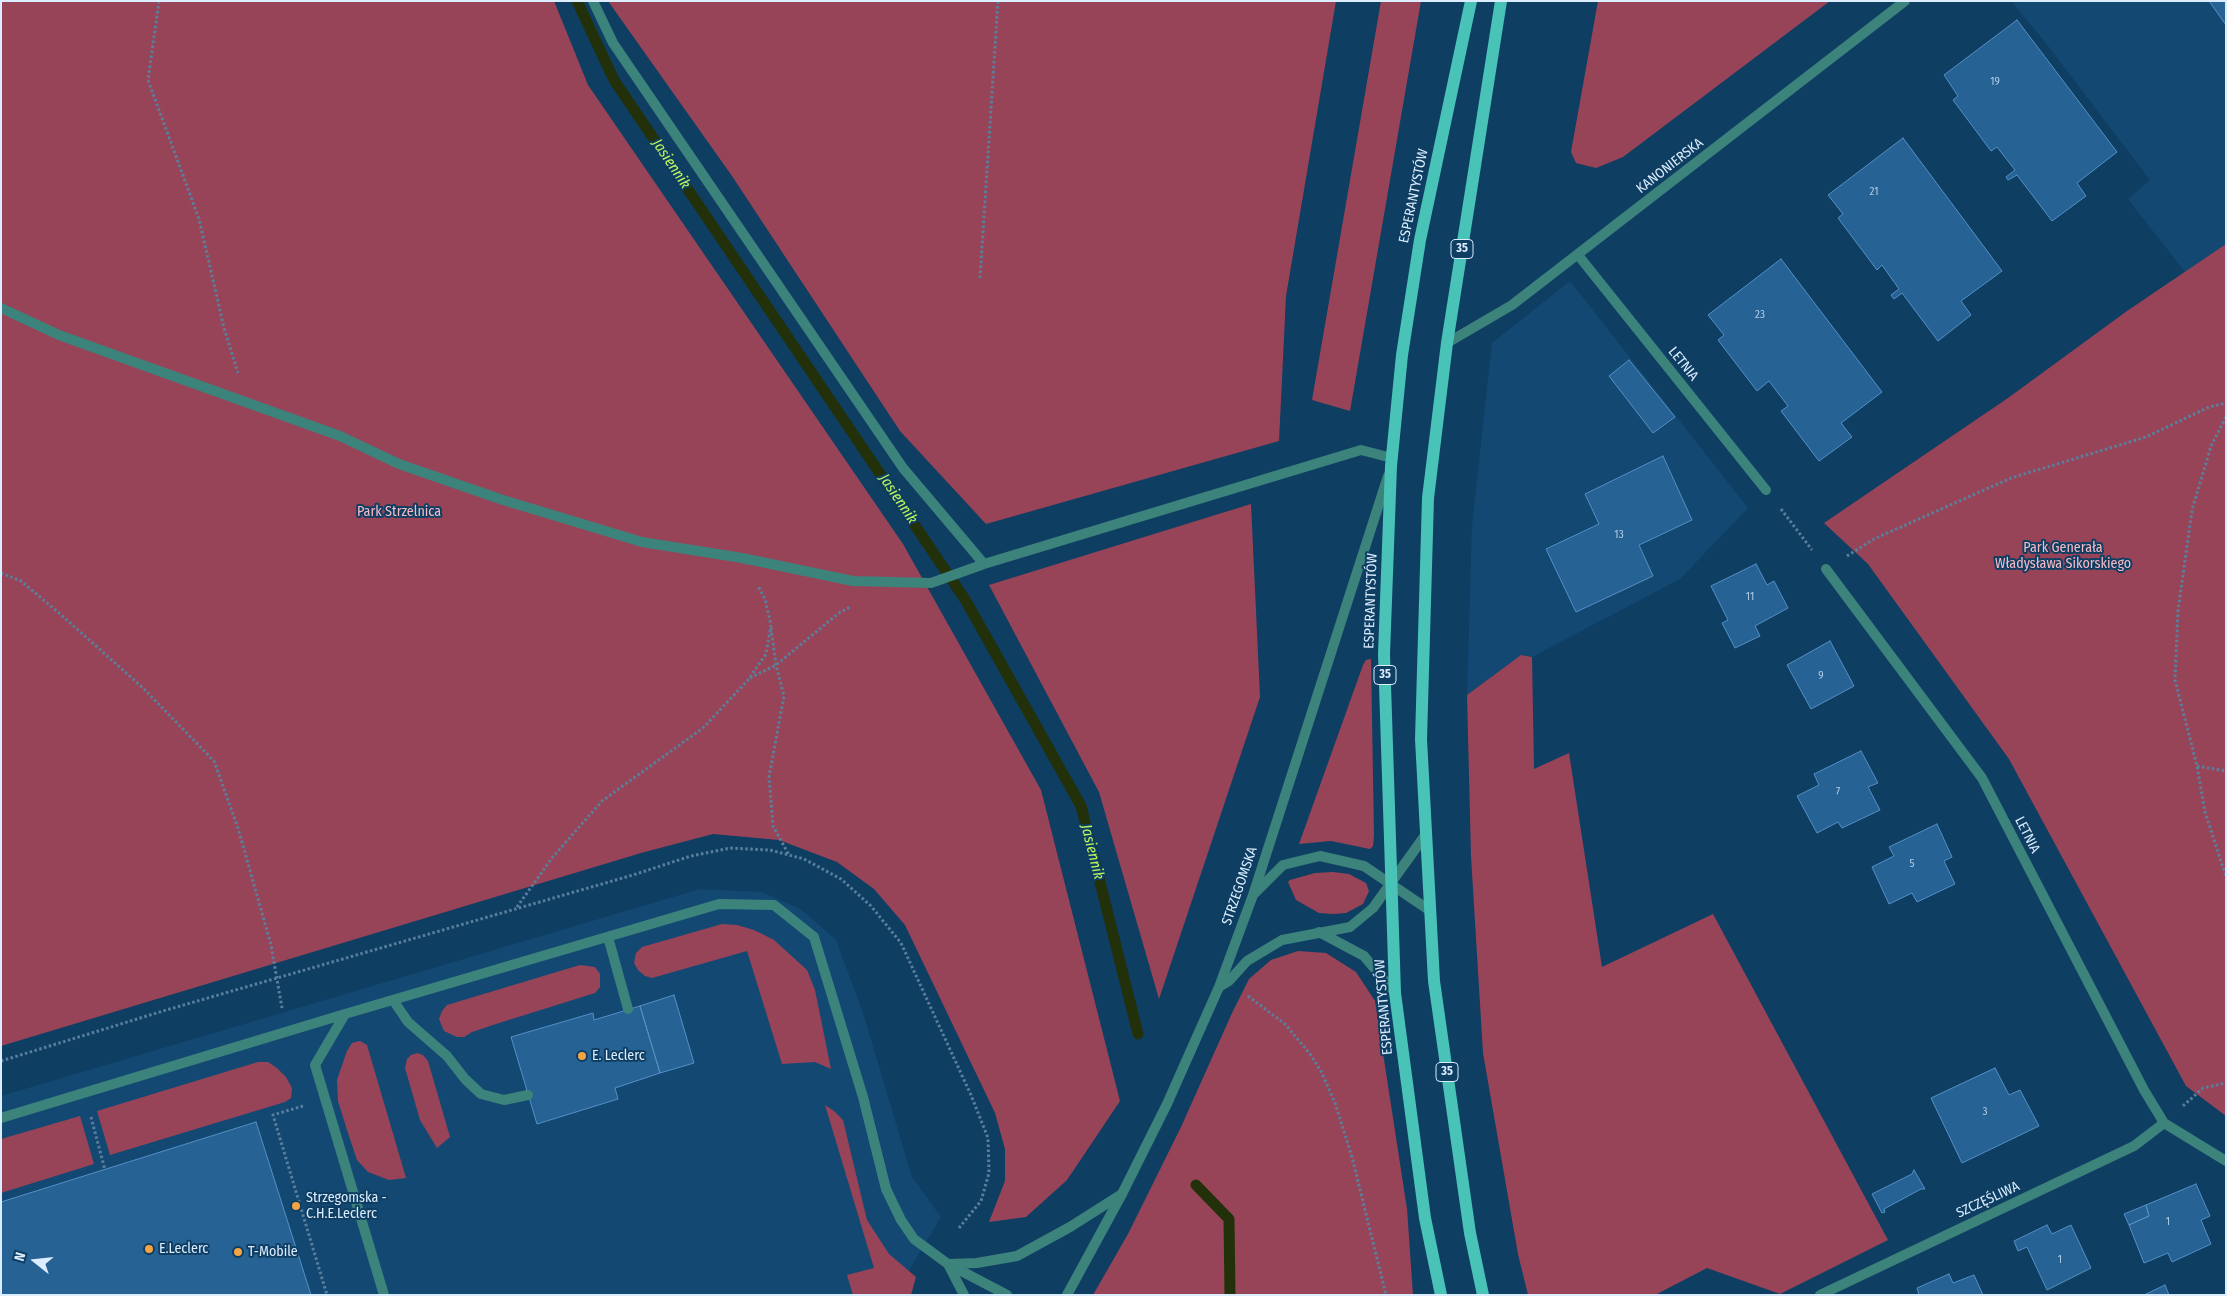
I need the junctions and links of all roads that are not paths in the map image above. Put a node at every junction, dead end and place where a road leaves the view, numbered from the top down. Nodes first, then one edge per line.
1 (593, 1) edge
2 (1471, 1) edge
3 (1501, 1) edge
4 (1905, 1) edge
5 (1578, 255) junction
6 (1, 308) edge
7 (1447, 344) junction
8 (1392, 462) junction
9 (1766, 490) dead end
10 (984, 564) junction
11 (1826, 569) road end
12 (1426, 834) junction
13 (1392, 884) junction
14 (1252, 895) junction
15 (1429, 910) junction
16 (1319, 932) junction
17 (608, 937) junction
18 (1219, 987) junction
19 (1395, 993) junction
20 (393, 1000) junction
21 (628, 1009) dead end
22 (345, 1014) junction
23 (528, 1095) dead end
24 (1, 1118) edge
25 (2164, 1123) junction
26 (2226, 1161) edge
27 (1122, 1194) junction
28 (948, 1264) junction
29 (384, 1295) edge
30 (964, 1295) edge
31 (1007, 1295) edge
32 (1067, 1295) edge
33 (1441, 1295) edge
34 (1483, 1295) edge
35 (1820, 1295) edge

1 - 10 street
2 - 8 main road, ESPERANTYSTÓW / 35
3 - 7 main road, 35
4 - 5 street, KANONIERSKA
5 - 7 street, KANONIERSKA
5 - 9 street, LETNIA
6 - 10 street
7 - 12 main road, 35
8 - 10 street
8 - 13 main road, ESPERANTYSTÓW / 35
8 - 14 street, STRZEGOMSKA
11 - 25 street, LETNIA
12 - 13 street
12 - 15 main road, 35
13 - 14 street
13 - 15 street
13 - 16 street
13 - 19 main road, ESPERANTYSTÓW / 35
14 - 18 street, STRZEGOMSKA
15 - 34 main road, 35
16 - 18 street
16 - 19 street
17 - 20 street
17 - 21 street
17 - 28 street
18 - 27 street, STRZEGOMSKA
19 - 33 main road, ESPERANTYSTÓW / 35
20 - 22 street
20 - 23 street
22 - 24 street
22 - 29 street
25 - 26 street, LETNIA
25 - 35 street, SZCZĘŚLIWA
27 - 28 street
27 - 32 street, STRZEGOMSKA
28 - 30 street
28 - 31 street

